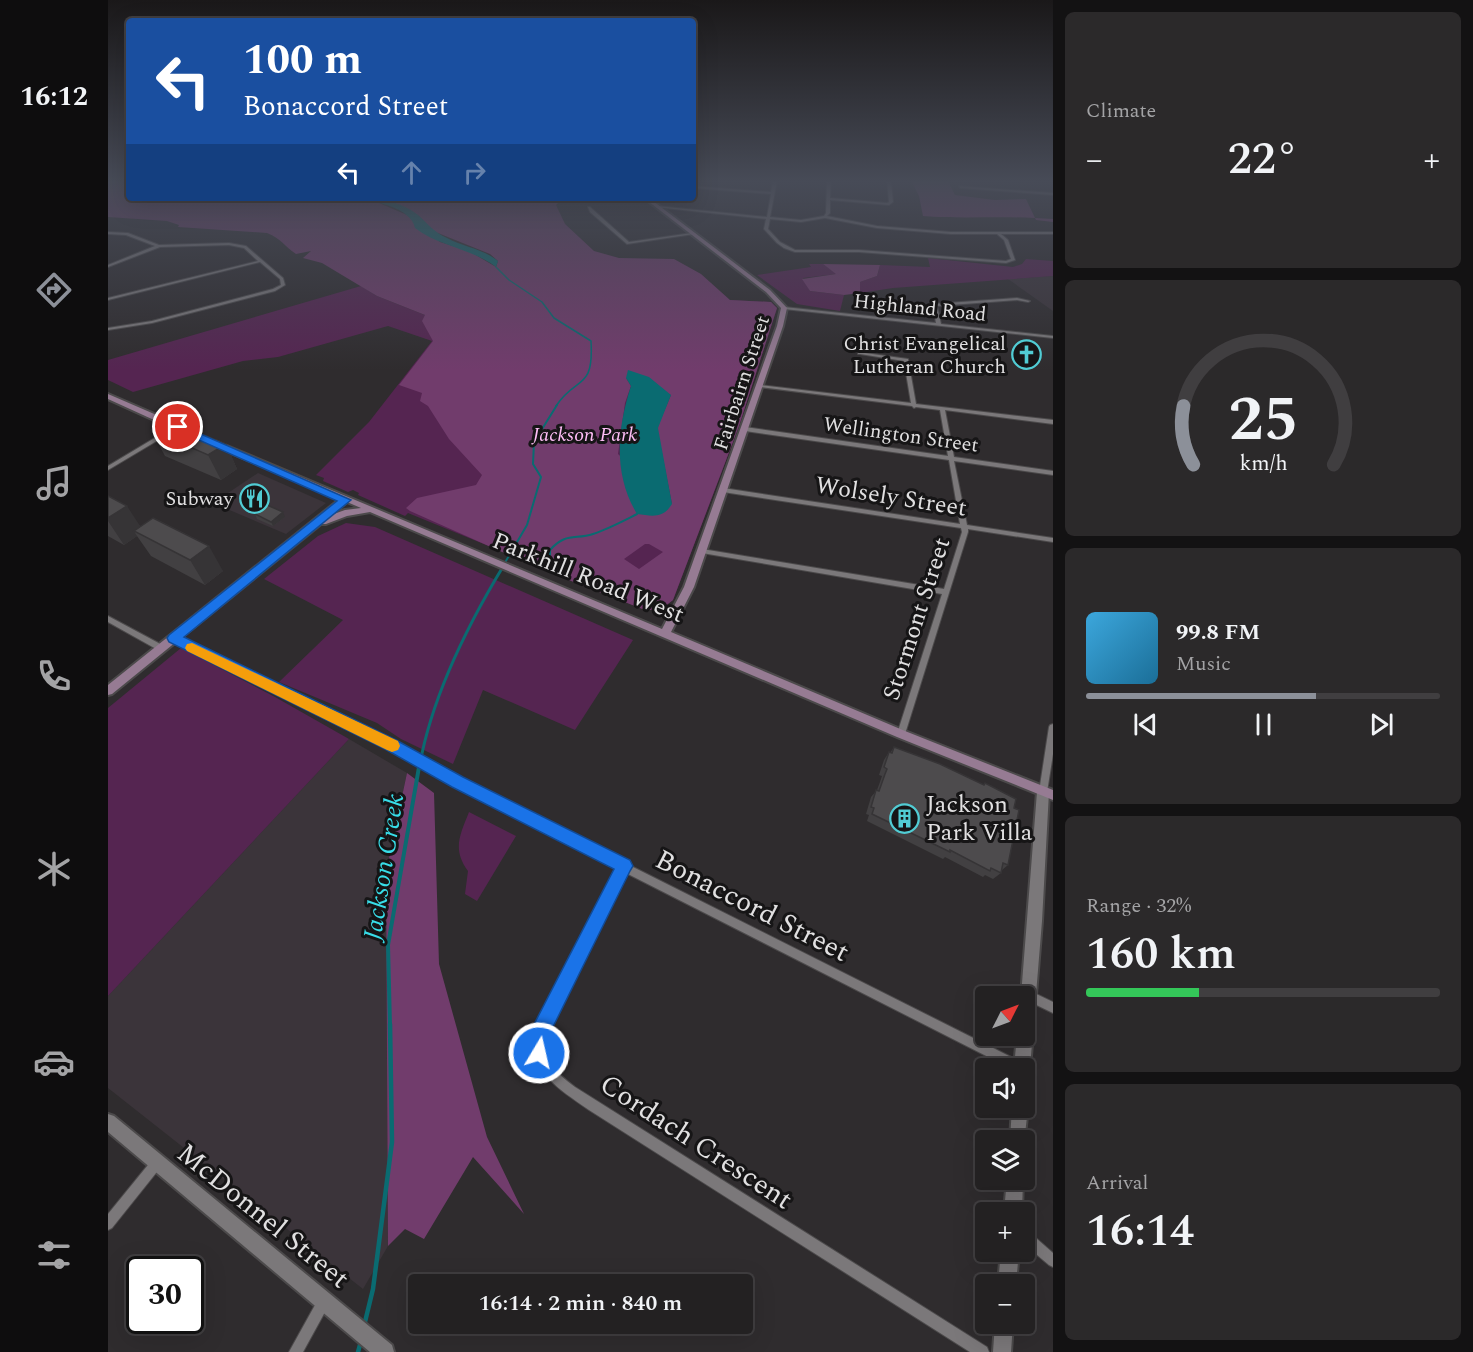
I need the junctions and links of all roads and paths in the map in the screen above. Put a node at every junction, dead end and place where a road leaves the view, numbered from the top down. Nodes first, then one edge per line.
1 (154, 244) edge
2 (226, 244) edge
3 (229, 244) edge
4 (705, 244) edge
5 (780, 244) edge
6 (1008, 244) edge
7 (159, 246) junction
8 (261, 261) junction
9 (108, 266) edge
10 (108, 299) edge
11 (1028, 301) dead end
12 (784, 308) junction
13 (939, 325) junction
14 (108, 329) edge
15 (1053, 337) edge
16 (860, 353) dead end
17 (759, 386) junction
18 (108, 396) edge
19 (914, 406) junction
20 (942, 409) junction
21 (1053, 422) edge
22 (178, 427) junction
23 (745, 429) junction
24 (187, 431) edge
25 (206, 440) edge
26 (951, 459) junction
27 (108, 468) edge
28 (1053, 473) edge
29 (723, 490) junction
30 (345, 500) junction
31 (370, 510) junction
32 (314, 525) junction
33 (963, 526) junction
34 (1053, 540) edge
35 (702, 551) junction
36 (946, 592) junction
37 (108, 619) edge
38 (665, 633) junction
39 (174, 638) junction
40 (160, 648) junction
41 (108, 691) edge
42 (1053, 727) edge
43 (901, 734) junction
44 (1048, 793) edge
45 (625, 866) junction
46 (1029, 986) edge
47 (1035, 999) edge
48 (1053, 1008) edge
49 (1002, 1058) edge
50 (108, 1122) edge
51 (156, 1164) junction
52 (108, 1224) edge
53 (1035, 1245) edge
54 (1053, 1261) edge
55 (325, 1301) junction
56 (1003, 1334) edge
57 (382, 1349) edge
58 (296, 1352) edge
59 (982, 1352) edge
60 (1002, 1352) edge

1 - 7 street
2 - 7 street
3 - 8 street
4 - 12 main road, Fairbairn Street
5 - 6 street
7 - 9 street
8 - 10 street
8 - 14 street
11 - 13 street
12 - 13 street, Highland Road
12 - 17 main road, Fairbairn Street
13 - 15 street, Highland Road
16 - 19 street
17 - 19 street
17 - 23 main road, Fairbairn Street
18 - 22 main road
19 - 20 street
20 - 21 street
20 - 26 street, Stormont Street
22 - 24 main road
22 - 27 street
23 - 26 street, Wellington Street
23 - 29 main road, Fairbairn Street
25 - 30 main road, Parkhill Road West
26 - 28 street, Wellington Street
26 - 33 street, Stormont Street
29 - 33 street, Wolsely Street
29 - 35 main road, Fairbairn Street
30 - 31 main road, Parkhill Road West
30 - 32 main road
31 - 32 main road
31 - 38 main road, Parkhill Road West
32 - 39 main road
33 - 34 street, Wolsely Street
33 - 36 street, Stormont Street
35 - 36 street
35 - 38 main road, Fairbairn Street
36 - 43 street, Stormont Street
37 - 40 street
38 - 43 main road, Parkhill Road West
39 - 40 main road
39 - 45 street, Bonaccord Street
40 - 41 main road
42 - 44 street
43 - 44 main road, Parkhill Road West
44 - 46 street
45 - 49 street, Bonaccord Street
45 - 59 street, Cordach Crescent
47 - 48 street
50 - 51 street, McDonnel Street
51 - 52 street
51 - 55 street, McDonnel Street
53 - 54 street
55 - 57 street, McDonnel Street
55 - 58 street
56 - 60 street

